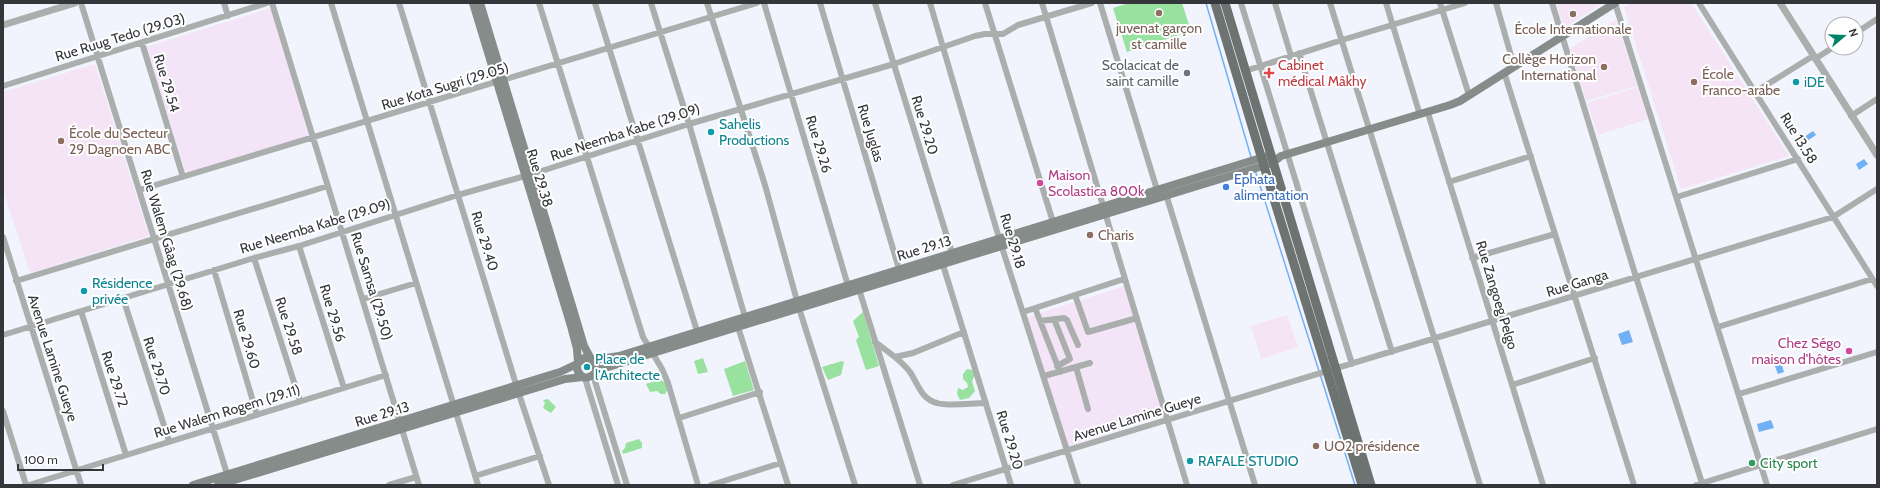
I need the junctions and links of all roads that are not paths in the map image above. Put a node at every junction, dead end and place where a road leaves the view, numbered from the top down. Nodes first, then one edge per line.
1 (75, 3) edge
2 (81, 3) edge
3 (224, 3) edge
4 (267, 3) edge
5 (272, 3) edge
6 (331, 3) edge
7 (399, 3) edge
8 (473, 3) edge
9 (480, 3) edge
10 (539, 3) edge
11 (595, 3) edge
12 (651, 3) edge
13 (707, 3) edge
14 (757, 3) edge
15 (764, 3) edge
16 (820, 3) edge
17 (875, 3) edge
18 (930, 3) edge
19 (985, 3) edge
20 (1042, 3) edge
21 (1092, 3) edge
22 (1100, 3) edge
23 (1215, 3) edge
24 (1225, 3) edge
25 (1241, 3) edge
26 (1275, 3) edge
27 (1330, 3) edge
28 (1386, 3) edge
29 (1440, 3) edge
30 (1465, 3) edge
31 (1496, 3) edge
32 (1552, 3) edge
33 (1615, 3) edge
34 (1699, 3) edge
35 (1780, 3) edge
36 (57, 6) edge
37 (1443, 10) junction
38 (228, 16) junction
39 (711, 17) junction
40 (1046, 17) junction
41 (1877, 19) edge
42 (3, 25) edge
43 (1393, 25) junction
44 (1864, 28) edge
45 (660, 33) junction
46 (995, 35) junction
47 (1562, 36) junction
48 (1342, 40) junction
49 (142, 43) junction
50 (944, 48) junction
51 (608, 49) junction
52 (1824, 52) edge
53 (1299, 53) junction
54 (1291, 56) junction
55 (98, 57) junction
56 (1814, 57) junction
57 (558, 63) junction
58 (894, 64) junction
59 (1260, 66) junction
60 (1514, 66) junction
61 (1245, 71) junction
62 (1504, 72) junction
63 (843, 79) junction
64 (500, 81) junction
65 (3, 86) edge
66 (1755, 92) junction
67 (791, 94) junction
68 (1469, 95) junction
69 (1877, 99) edge
70 (430, 101) junction
71 (741, 110) junction
72 (1424, 114) junction
73 (1851, 116) junction
74 (369, 122) junction
75 (689, 124) junction
76 (1369, 130) junction
77 (313, 138) junction
78 (637, 140) junction
79 (1327, 143) junction
80 (1284, 155) junction
81 (1877, 155) edge
82 (586, 156) junction
83 (1531, 156) junction
84 (1798, 159) junction
85 (1267, 160) junction
86 (529, 175) junction
87 (183, 177) junction
88 (1449, 182) junction
89 (328, 186) junction
90 (1877, 189) edge
91 (139, 190) junction
92 (1162, 193) junction
93 (458, 194) junction
94 (1676, 197) junction
95 (1104, 211) junction
96 (396, 214) junction
97 (1833, 218) junction
98 (1053, 222) junction
99 (343, 232) junction
100 (1554, 234) junction
101 (3, 237) edge
102 (154, 240) junction
103 (1001, 242) junction
104 (299, 246) junction
105 (952, 254) junction
106 (254, 258) junction
107 (1472, 258) junction
108 (1695, 260) junction
109 (943, 265) junction
110 (900, 269) junction
111 (214, 270) junction
112 (1636, 277) junction
113 (1124, 278) junction
114 (1872, 279) junction
115 (16, 281) junction
116 (416, 283) junction
117 (168, 284) junction
118 (1877, 286) edge
119 (854, 287) junction
120 (1075, 295) junction
121 (1576, 296) junction
122 (123, 298) junction
123 (363, 299) junction
124 (798, 304) junction
125 (1035, 308) junction
126 (81, 311) junction
127 (1023, 312) junction
128 (745, 316) junction
129 (1137, 318) junction
130 (1054, 319) junction
131 (1040, 321) junction
132 (1492, 321) junction
133 (30, 326) junction
134 (738, 327) junction
135 (1718, 327) junction
136 (697, 331) junction
137 (964, 332) junction
138 (3, 334) edge
139 (1435, 339) junction
140 (875, 342) junction
141 (1078, 346) dead end
142 (650, 350) junction
143 (1392, 352) junction
144 (1877, 352) edge
145 (895, 357) junction
146 (1595, 358) junction
147 (592, 359) junction
148 (578, 363) junction
149 (1090, 363) dead end
150 (1352, 364) junction
151 (1076, 367) junction
152 (1059, 369) junction
153 (1332, 370) junction
154 (386, 375) junction
155 (589, 375) junction
156 (1044, 376) junction
157 (516, 385) junction
158 (1512, 385) junction
159 (344, 388) junction
160 (760, 392) junction
161 (519, 394) junction
162 (1739, 394) junction
163 (300, 401) junction
164 (1230, 401) junction
165 (986, 403) junction
166 (456, 409) junction
167 (1088, 409) dead end
168 (3, 411) edge
169 (257, 415) junction
170 (679, 418) junction
171 (1169, 420) junction
172 (401, 426) junction
173 (214, 428) junction
174 (1877, 429) edge
175 (169, 441) junction
176 (1068, 451) junction
177 (126, 455) junction
178 (540, 456) junction
179 (781, 463) junction
180 (1761, 464) junction
181 (1006, 469) junction
182 (77, 471) junction
183 (475, 476) junction
184 (416, 477) junction
185 (229, 480) edge
186 (1699, 484) edge
187 (27, 485) edge
188 (81, 485) edge
189 (193, 485) edge
190 (218, 485) edge
191 (389, 485) edge
192 (419, 485) edge
193 (478, 485) edge
194 (549, 485) edge
195 (618, 485) edge
196 (627, 485) edge
197 (698, 485) edge
198 (712, 485) edge
199 (788, 485) edge
200 (855, 485) edge
201 (920, 485) edge
202 (953, 485) edge
203 (1011, 485) edge
204 (1078, 485) edge
205 (1188, 485) edge
206 (1255, 485) edge
207 (1362, 485) edge
208 (1371, 485) edge
209 (1480, 485) edge
210 (1542, 485) edge
211 (1634, 485) edge
212 (1767, 485) edge

1 - 36 street
2 - 55 street, Rue Walem Gâag (29.68)
3 - 38 street
4 - 38 street, Rue Ruug Tedo (29.03)
5 - 77 street, Rue Samsa (29.50)
6 - 74 street
7 - 70 street, Rue 29.40
8 - 64 main road, Rue 29.38
9 - 64 main road, Rue 29.38
10 - 57 street
11 - 51 street
12 - 45 street
13 - 39 street
14 - 39 street, Rue Kota Sugri (29.05)
15 - 67 street, Rue 29.26
16 - 63 street, Rue Juglas
17 - 58 street, Rue 29.20
18 - 50 street, Rue 29.18
19 - 46 street
20 - 40 street
21 - 40 street, Rue Neemba Kabe (29.09)
22 - 92 street
23 - 85 main road
24 - 61 main road
25 - 59 street
26 - 54 street
27 - 48 street
28 - 43 street, Rue Zangoeg Pelgo
29 - 37 street
30 - 37 street
31 - 60 street
32 - 47 street
33 - 47 main road
33 - 94 street
34 - 66 street, Rue 13.58
35 - 56 street
36 - 42 street
37 - 43 street
37 - 68 street
38 - 49 street, Rue Ruug Tedo (29.03)
39 - 45 street, Rue Kota Sugri (29.05)
39 - 71 street
40 - 46 street, Rue Neemba Kabe (29.09)
40 - 95 street
41 - 44 street
43 - 48 street
43 - 72 street, Rue Zangoeg Pelgo
45 - 51 street, Rue Kota Sugri (29.05)
45 - 75 street
46 - 50 street, Rue Neemba Kabe (29.09)
46 - 98 street
47 - 60 main road
47 - 112 street
48 - 53 street
48 - 76 street
49 - 55 street, Rue Ruug Tedo (29.03)
49 - 87 street, Rue 29.54
50 - 58 street, Rue Neemba Kabe (29.09)
50 - 103 street, Rue 29.18
51 - 57 street, Rue Kota Sugri (29.05)
51 - 78 street
52 - 56 street
53 - 54 street
53 - 79 street
54 - 59 street
55 - 65 street, Rue Ruug Tedo (29.03)
55 - 91 street, Rue Walem Gâag (29.68)
56 - 66 street
56 - 73 street
57 - 64 street, Rue Kota Sugri (29.05)
57 - 82 street
58 - 63 street, Rue Neemba Kabe (29.09)
58 - 105 street, Rue 29.20
59 - 61 street
59 - 80 street
60 - 62 main road
61 - 85 main road
62 - 68 main road
62 - 83 street
63 - 67 street, Rue Neemba Kabe (29.09)
63 - 110 street, Rue Juglas
64 - 70 street, Rue Kota Sugri (29.05)
64 - 86 main road, Rue 29.38
66 - 84 street, Rue 13.58
67 - 71 street, Rue Neemba Kabe (29.09)
67 - 119 street, Rue 29.26
68 - 72 main road
69 - 73 street
70 - 74 street, Rue Kota Sugri (29.05)
70 - 93 street, Rue 29.40
71 - 75 street, Rue Neemba Kabe (29.09)
71 - 124 street
72 - 76 main road
72 - 88 street, Rue Zangoeg Pelgo
73 - 81 street
74 - 77 street, Rue Kota Sugri (29.05)
74 - 96 street
75 - 78 street, Rue Neemba Kabe (29.09)
75 - 128 street
76 - 79 main road
76 - 139 street
77 - 87 street, Rue Kota Sugri (29.05)
77 - 89 street, Rue Samsa (29.50)
78 - 82 street, Rue Neemba Kabe (29.09)
78 - 136 street
79 - 80 main road
79 - 143 street
80 - 85 main road
80 - 150 street
82 - 86 street, Rue Neemba Kabe (29.09)
82 - 142 street
83 - 88 street
83 - 100 street
84 - 94 street
84 - 97 street, Rue 13.58
85 - 92 main road
85 - 153 main road
86 - 93 street, Rue Neemba Kabe (29.09)
86 - 147 main road, Rue 29.38
86 - 148 main road, Rue 29.38
87 - 91 street, Rue Kota Sugri (29.05)
88 - 107 street, Rue Zangoeg Pelgo
89 - 99 street, Rue Samsa (29.50)
89 - 102 street
90 - 97 street, Rue Ganga
91 - 102 street, Rue Walem Gâag (29.68)
92 - 95 main road
92 - 164 street
93 - 96 street, Rue Neemba Kabe (29.09)
93 - 157 street, Rue 29.40
94 - 108 street
95 - 98 main road, Rue 29.13
95 - 103 main road
95 - 113 street
96 - 99 street, Rue Neemba Kabe (29.09)
96 - 116 street
97 - 108 street, Rue Ganga
97 - 114 street, Rue 13.58
98 - 103 main road, Rue 29.13
99 - 104 street, Rue Neemba Kabe (29.09)
99 - 123 street, Rue Samsa (29.50)
100 - 107 street
100 - 121 street
101 - 115 street, Avenue Lamine Gueye
102 - 115 street
102 - 117 street, Rue Walem Gâag (29.68)
103 - 105 main road, Rue 29.13
103 - 109 main road
103 - 127 street, Rue 29.18
104 - 106 street, Rue Neemba Kabe (29.09)
104 - 159 street, Rue 29.56
105 - 110 main road, Rue 29.13
106 - 111 street, Rue Neemba Kabe (29.09)
106 - 163 street, Rue 29.58
107 - 132 street, Rue Zangoeg Pelgo
108 - 112 street, Rue Ganga
108 - 135 street
109 - 119 main road
109 - 137 street, Rue 29.20
110 - 119 main road, Rue 29.13
111 - 117 street, Rue Neemba Kabe (29.09)
111 - 169 street, Rue 29.60
112 - 121 street, Rue Ganga
112 - 186 street
113 - 120 street
113 - 129 street
114 - 118 street, Rue 13.58
114 - 135 street
115 - 133 street, Avenue Lamine Gueye
116 - 123 street
116 - 166 street
117 - 122 street, Rue Neemba Kabe (29.09)
117 - 173 street, Rue Walem Gâag (29.68)
119 - 124 main road
119 - 140 street, Rue 29.26
120 - 125 street
120 - 129 street
121 - 132 street, Rue Ganga
121 - 146 street
122 - 126 street, Rue Neemba Kabe (29.09)
122 - 175 street, Rue 29.70
123 - 154 street, Rue Samsa (29.50)
124 - 128 main road
124 - 134 main road
124 - 200 street
125 - 127 street
125 - 131 street
126 - 133 street, Rue Neemba Kabe (29.09)
126 - 177 street, Rue 29.72
127 - 156 street, Rue 29.18
128 - 136 main road
129 - 171 street
130 - 131 street
130 - 141 street
130 - 152 street
131 - 152 street
132 - 139 street, Rue Ganga
132 - 158 street, Rue Zangoeg Pelgo
133 - 138 street, Rue Neemba Kabe (29.09)
133 - 182 street, Avenue Lamine Gueye
134 - 142 main road
134 - 160 street
135 - 162 street
136 - 142 main road
137 - 145 street
137 - 165 street, Rue 29.20
139 - 143 street, Rue Ganga
139 - 209 street
140 - 145 street
140 - 201 street, Rue 29.26
142 - 147 main road
142 - 155 main road, Rue 29.13
142 - 170 street
143 - 150 street, Rue Ganga
144 - 162 street
145 - 165 street
146 - 158 street
146 - 211 street
147 - 148 main road
147 - 155 main road
148 - 155 main road
148 - 157 main road, Rue 29.13
149 - 151 street
150 - 153 street, Rue Ganga
151 - 152 street
151 - 167 street
152 - 156 street
153 - 164 street, Avenue Lamine Gueye
153 - 207 main road
153 - 208 main road
154 - 159 street, Rue Walem Rogem (29.11)
154 - 172 street, Rue Samsa (29.50)
155 - 161 main road, Rue 29.13
155 - 195 street
155 - 196 street
156 - 176 street, Rue 29.18
157 - 161 street, Rue 29.40
157 - 166 main road, Rue 29.13
158 - 210 street, Rue Zangoeg Pelgo
159 - 163 street, Rue Walem Rogem (29.11)
160 - 170 street
160 - 179 street
161 - 166 main road, Rue 29.13
161 - 178 street, Rue 29.40
162 - 180 street
163 - 169 street, Rue Walem Rogem (29.11)
164 - 171 street, Avenue Lamine Gueye
164 - 206 street
165 - 181 street, Rue 29.20
166 - 172 main road, Rue 29.13
166 - 183 street
168 - 187 street
169 - 173 street, Rue Walem Rogem (29.11)
170 - 197 street
171 - 176 street, Avenue Lamine Gueye
171 - 205 street
172 - 184 street, Rue Samsa (29.50)
172 - 185 main road, Rue 29.13
173 - 175 street, Rue Walem Rogem (29.11)
173 - 185 street, Rue Walem Gâag (29.68)
174 - 180 street
175 - 177 street, Rue Walem Rogem (29.11)
176 - 181 street, Avenue Lamine Gueye
176 - 204 street, Rue 29.18
177 - 182 street, Rue Walem Rogem (29.11)
178 - 183 street
178 - 194 street, Rue 29.40
179 - 198 street
179 - 199 street
180 - 186 street
180 - 212 street
181 - 202 street, Avenue Lamine Gueye
181 - 203 street, Rue 29.20
182 - 187 street, Rue Walem Rogem (29.11)
182 - 188 street, Avenue Lamine Gueye
183 - 193 street
184 - 191 street
184 - 192 street, Rue Samsa (29.50)
185 - 189 main road, Rue 29.13
185 - 190 main road, Rue 29.13

